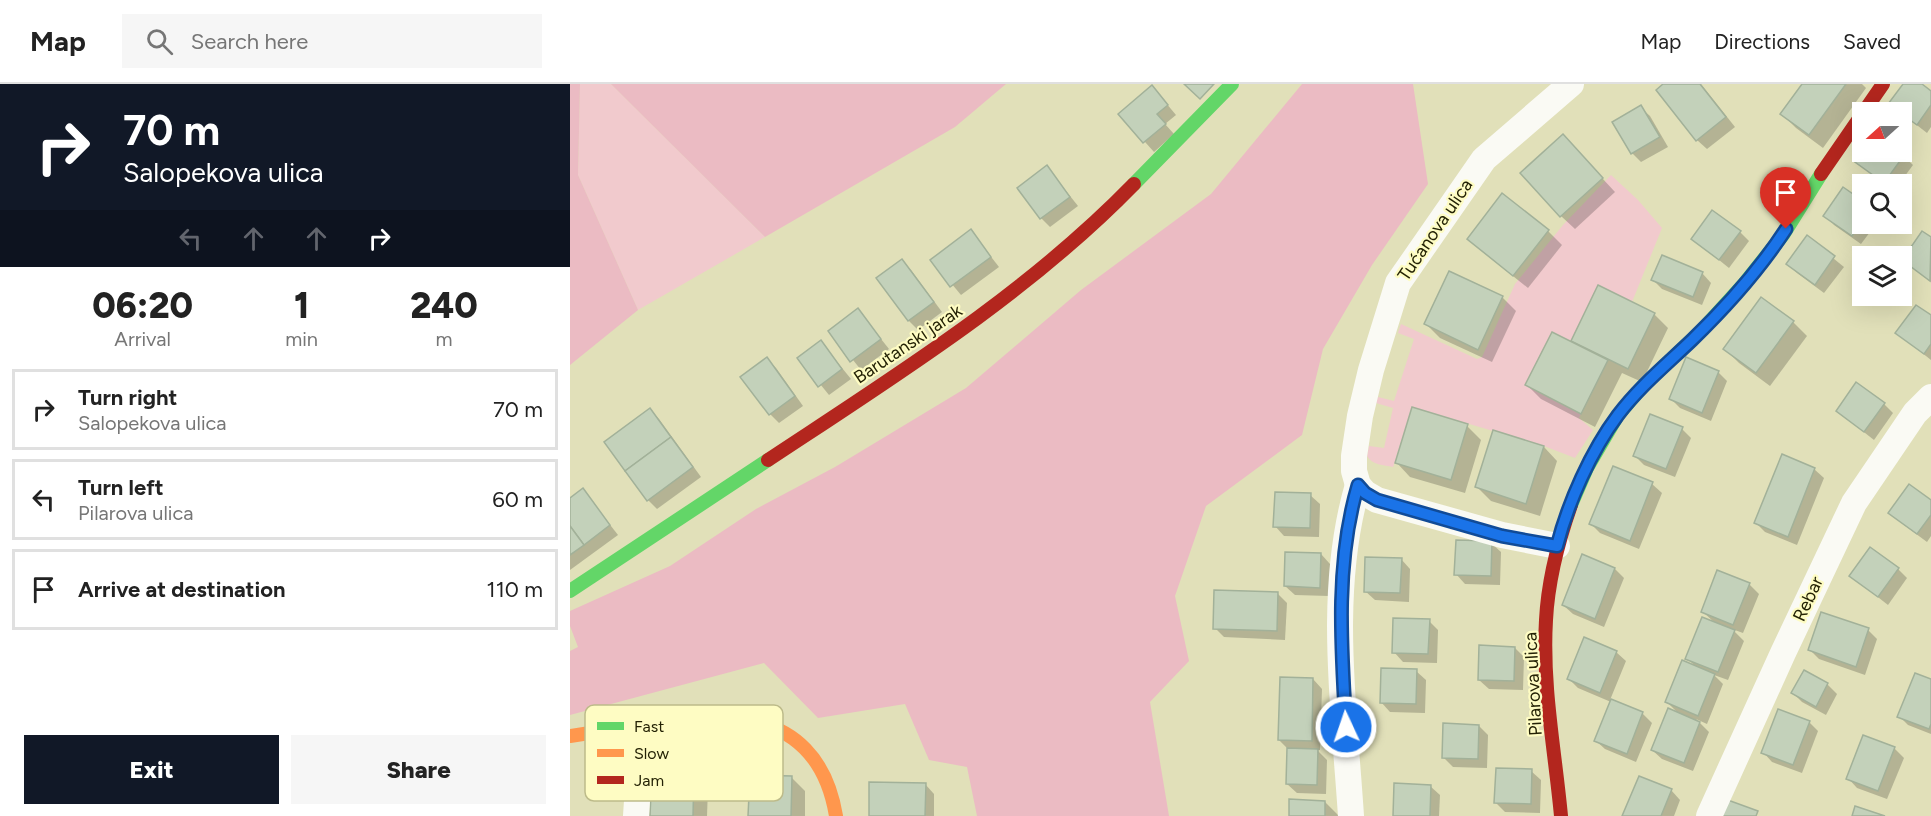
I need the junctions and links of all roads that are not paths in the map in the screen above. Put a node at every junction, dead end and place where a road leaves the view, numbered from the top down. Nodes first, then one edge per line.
1 (1232, 84) edge
2 (1571, 84) edge
3 (1883, 84) edge
4 (1931, 397) edge
5 (1358, 485) junction
6 (1557, 546) junction
7 (570, 591) edge
8 (783, 733) edge
9 (585, 734) edge
10 (570, 736) edge
11 (637, 801) edge
12 (636, 816) edge
13 (836, 816) edge
14 (1351, 816) edge
15 (1562, 816) edge
16 (1709, 816) edge

1 - 7 street, Barutanski jarak
2 - 5 street, Tućanova ulica
3 - 6 street, Pilarova ulica
4 - 16 street, Rebar
5 - 6 street
5 - 14 street
6 - 15 street, Pilarova ulica
8 - 13 street
9 - 10 street
11 - 12 street

